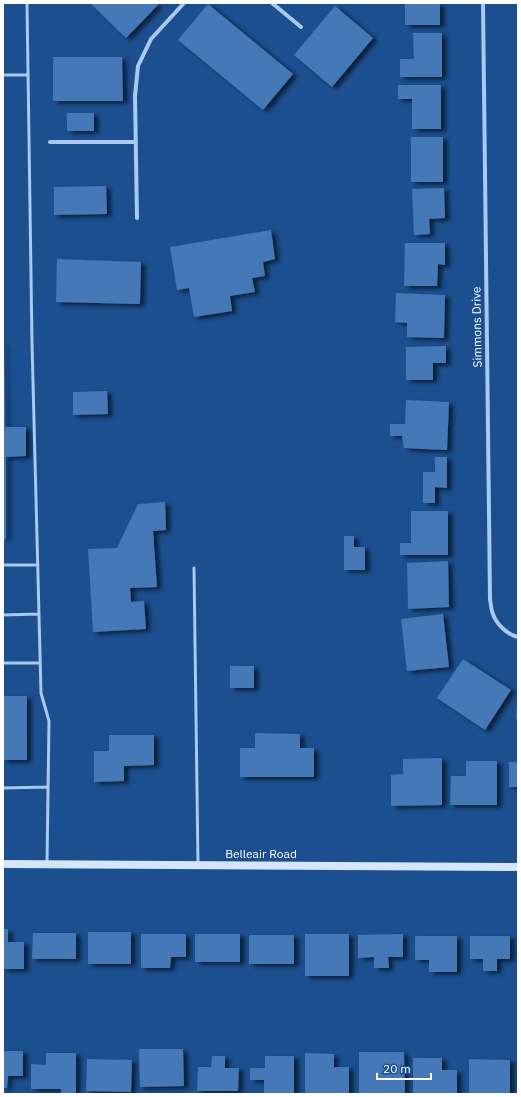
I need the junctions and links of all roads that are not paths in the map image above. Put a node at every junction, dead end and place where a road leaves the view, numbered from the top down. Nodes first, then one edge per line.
1 (27, 3) edge
2 (184, 3) edge
3 (272, 3) edge
4 (483, 3) edge
5 (301, 27) dead end
6 (3, 75) edge
7 (28, 75) junction
8 (50, 142) dead end
9 (136, 142) junction
10 (137, 218) dead end
11 (3, 565) edge
12 (38, 565) junction
13 (194, 568) dead end
14 (39, 614) junction
15 (3, 615) edge
16 (518, 637) edge
17 (3, 663) edge
18 (40, 663) junction
19 (48, 787) junction
20 (3, 788) edge
21 (3, 864) edge
22 (46, 865) junction
23 (198, 866) junction
24 (518, 867) edge

1 - 7 lane
2 - 9 street
3 - 5 street
4 - 16 street, Simmons Drive
6 - 7 lane
7 - 12 lane
8 - 9 street
9 - 10 street
11 - 12 lane
12 - 14 lane
13 - 23 lane
14 - 15 lane
14 - 18 lane
17 - 18 lane
18 - 19 lane
19 - 20 lane
19 - 22 lane
21 - 22 main road, Belleair Road
22 - 23 main road, Belleair Road
23 - 24 main road, Belleair Road

